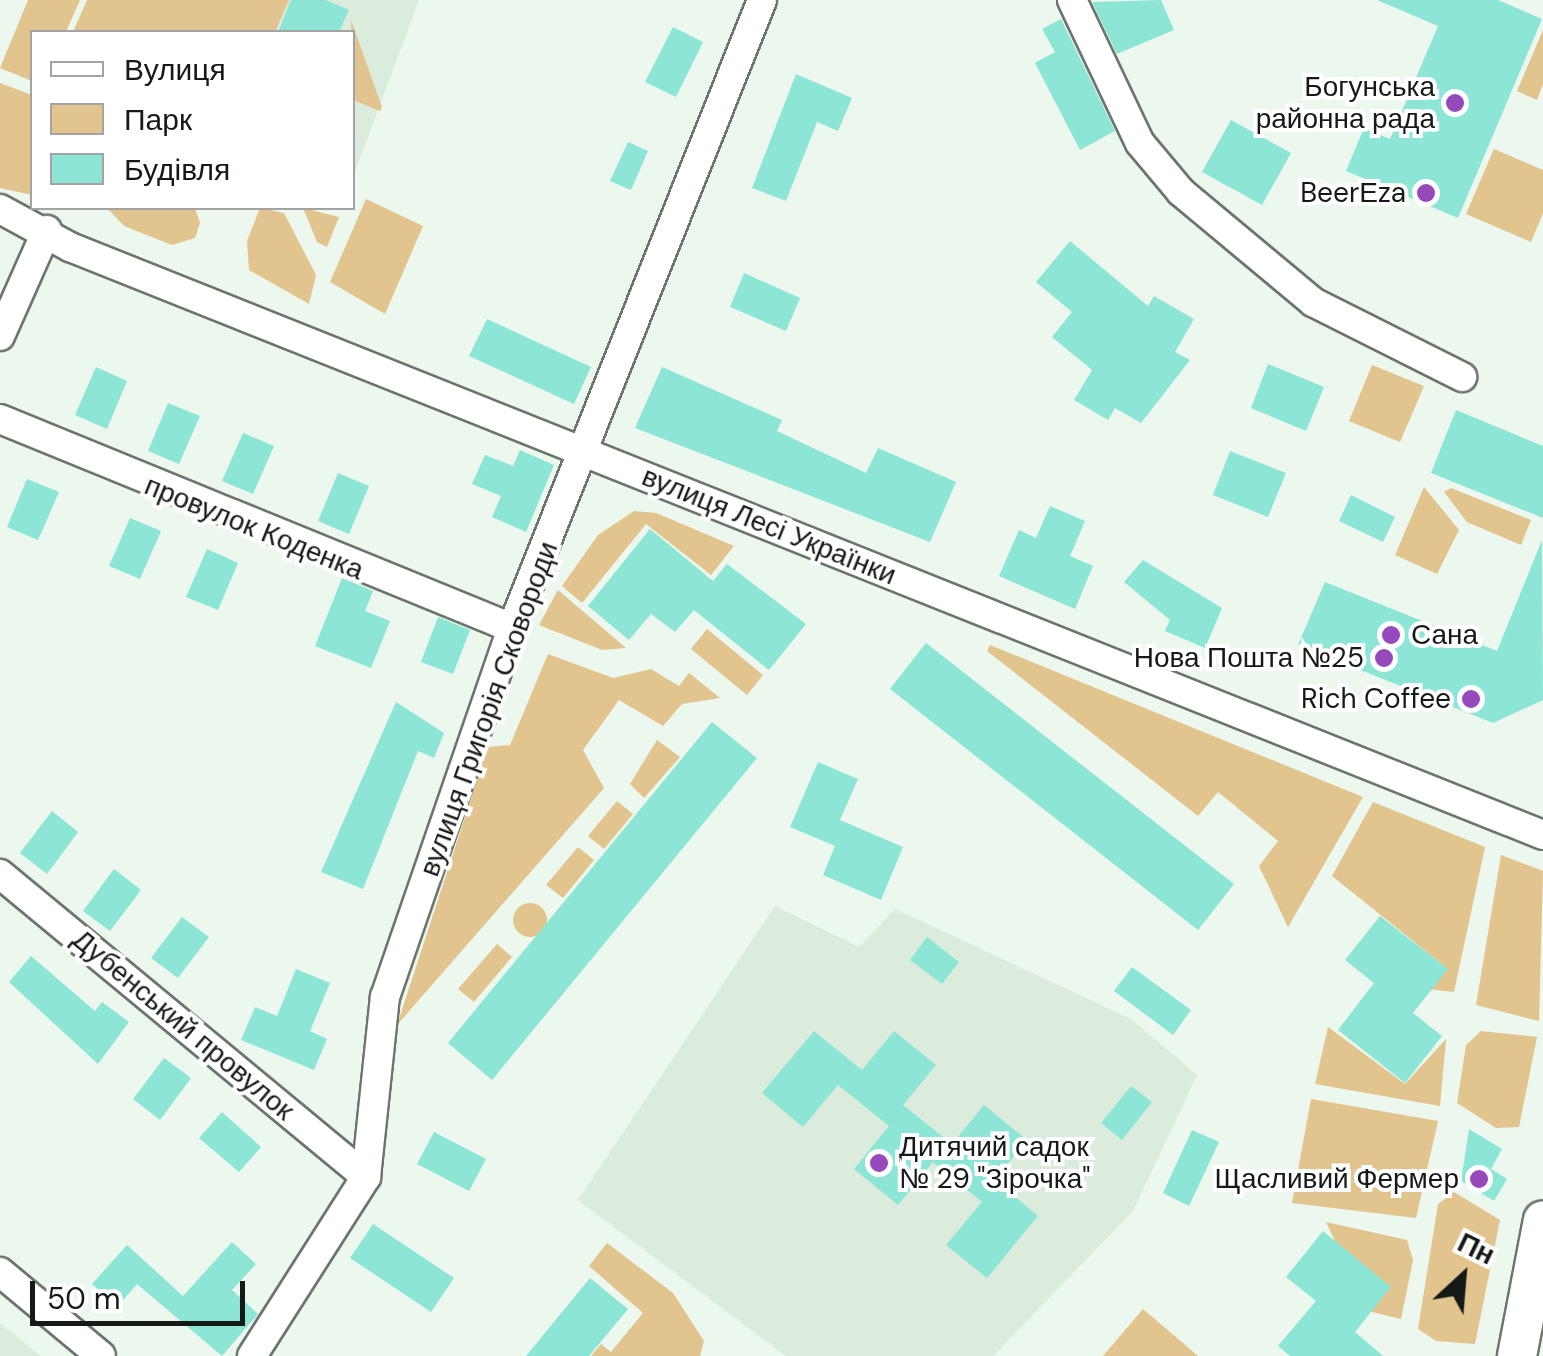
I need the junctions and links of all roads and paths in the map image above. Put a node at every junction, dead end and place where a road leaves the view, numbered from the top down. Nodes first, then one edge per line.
1 (762, 0) edge
2 (1072, 0) edge
3 (0, 210) edge
4 (47, 230) junction
5 (0, 336) edge
6 (1462, 377) dead end
7 (0, 419) edge
8 (588, 452) junction
9 (512, 628) junction
10 (1543, 835) edge
11 (0, 874) edge
12 (366, 1176) junction
13 (1543, 1220) edge
14 (0, 1272) edge
15 (1543, 1334) edge
16 (101, 1356) edge
17 (252, 1356) edge
18 (1517, 1356) edge
19 (1539, 1356) edge

1 - 8 street, вулиця Григорія Сковороди
2 - 6 street
3 - 4 street, вулиця Лесі Українки
4 - 5 street
4 - 8 street, вулиця Лесі Українки
7 - 9 street, провулок Коденка
8 - 9 street, вулиця Григорія Сковороди
8 - 10 street, вулиця Лесі Українки
9 - 12 street, вулиця Григорія Сковороди
11 - 12 street, Дубенський провулок
12 - 17 street, вулиця Григорія Сковороди
13 - 18 main road
14 - 16 street
15 - 19 main road

